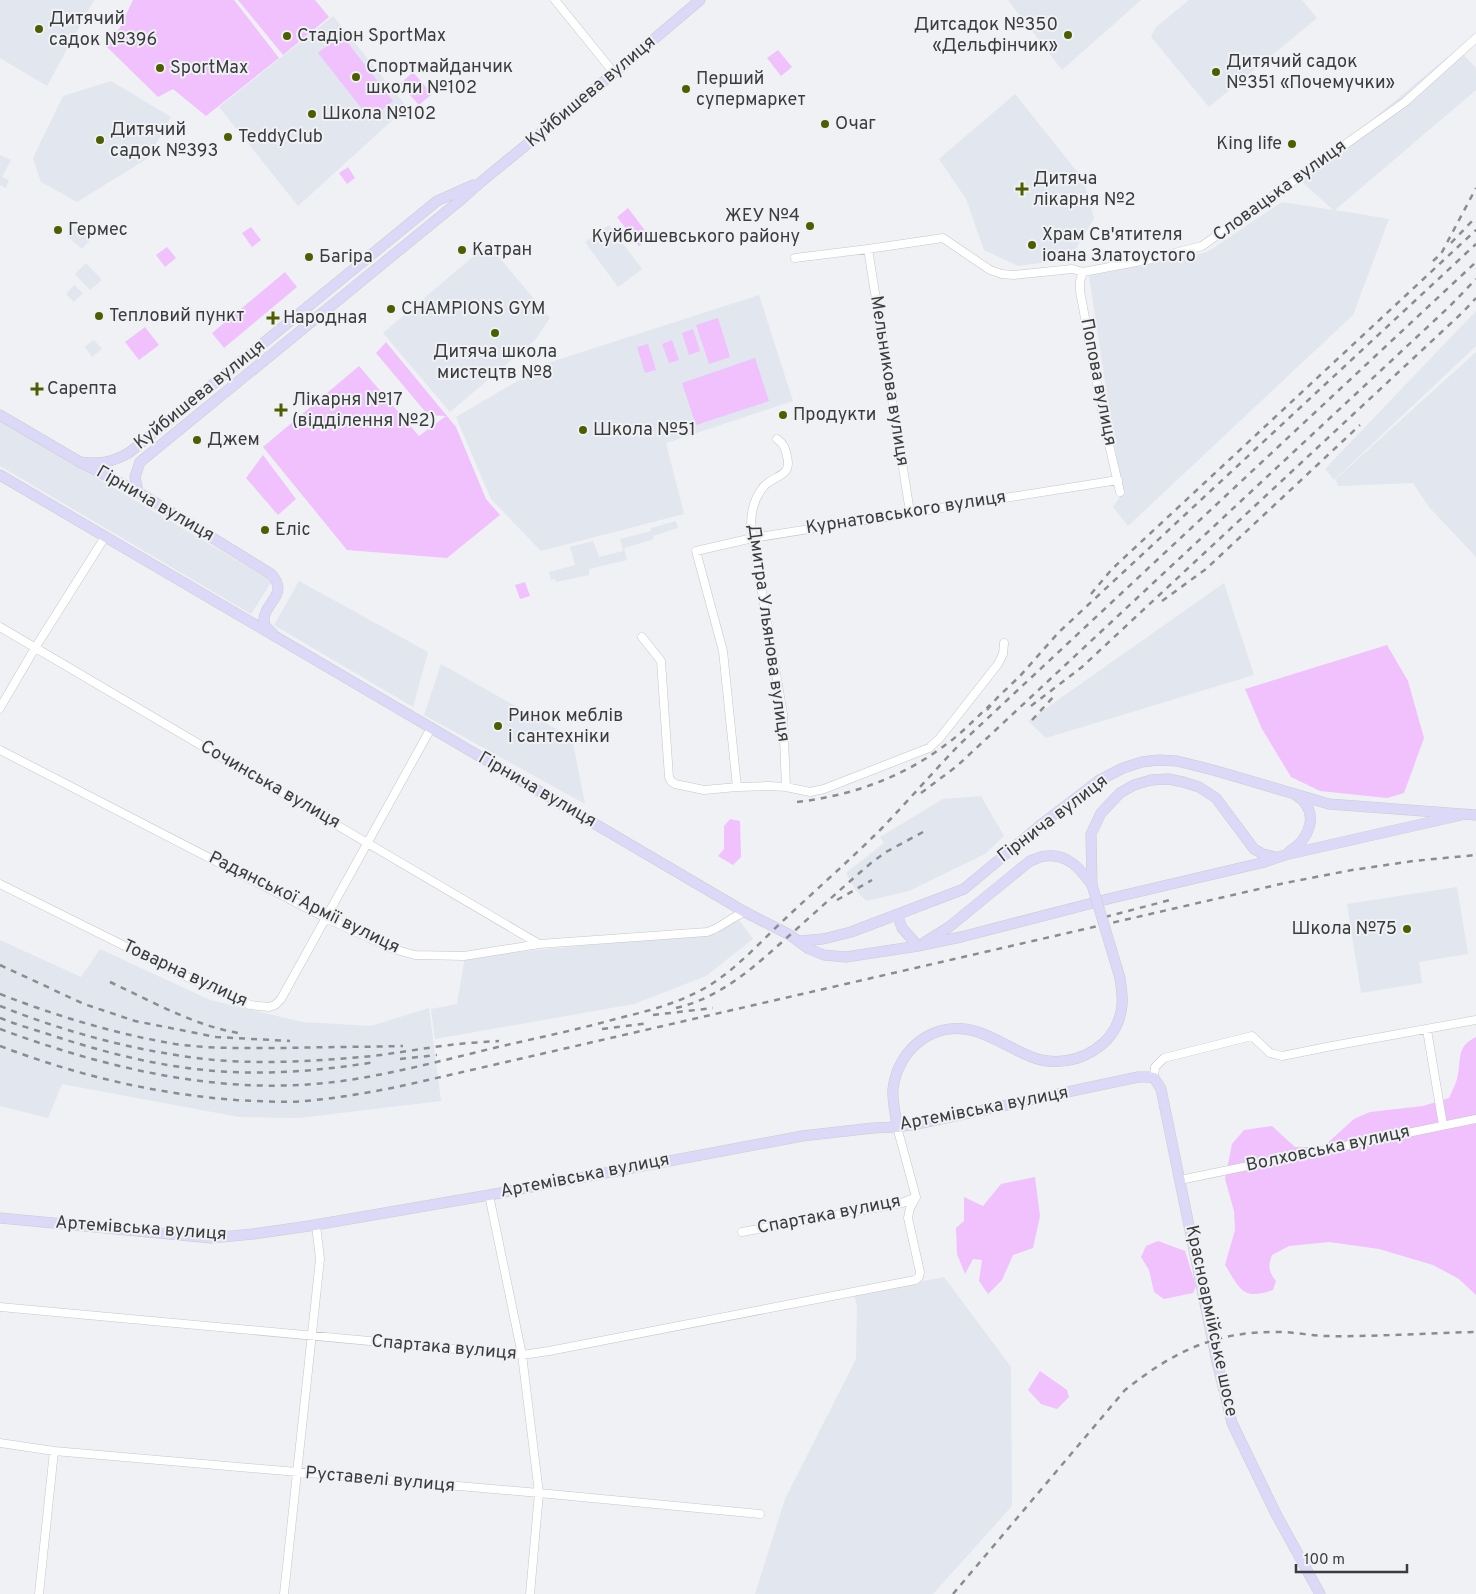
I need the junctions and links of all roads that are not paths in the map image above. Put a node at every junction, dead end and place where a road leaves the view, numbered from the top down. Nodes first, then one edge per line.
1 (555, 0) edge
2 (700, 0) edge
3 (1476, 38) edge
4 (614, 73) junction
5 (481, 182) junction
6 (437, 201) junction
7 (445, 212) junction
8 (868, 249) junction
9 (795, 258) dead end
10 (1083, 272) junction
11 (0, 415) edge
12 (777, 439) dead end
13 (130, 452) junction
14 (80, 462) junction
15 (140, 462) junction
16 (0, 476) edge
17 (1118, 480) junction
18 (138, 492) junction
19 (1120, 492) dead end
20 (910, 512) junction
21 (105, 537) junction
22 (752, 538) junction
23 (267, 612) junction
24 (243, 618) junction
25 (0, 627) edge
26 (275, 637) junction
27 (642, 637) dead end
28 (1004, 643) dead end
29 (35, 648) junction
30 (0, 708) edge
31 (431, 728) junction
32 (0, 750) edge
33 (736, 787) junction
34 (786, 787) junction
35 (1293, 794) junction
36 (1471, 814) edge
37 (367, 843) junction
38 (1280, 856) junction
39 (0, 884) edge
40 (1092, 885) junction
41 (745, 912) junction
42 (897, 914) junction
43 (326, 918) junction
44 (799, 942) junction
45 (539, 944) junction
46 (918, 946) junction
47 (1476, 1020) edge
48 (1426, 1030) junction
49 (1154, 1078) junction
50 (1476, 1118) edge
51 (1443, 1124) junction
52 (897, 1127) junction
53 (1180, 1180) junction
54 (489, 1195) junction
55 (916, 1197) junction
56 (0, 1219) edge
57 (316, 1225) junction
58 (742, 1232) dead end
59 (0, 1306) edge
60 (312, 1336) junction
61 (522, 1355) junction
62 (0, 1442) edge
63 (54, 1451) junction
64 (297, 1473) junction
65 (539, 1493) junction
66 (760, 1514) dead end
67 (38, 1594) edge
68 (284, 1594) edge
69 (530, 1594) edge
70 (1320, 1594) edge

1 - 4 street
2 - 4 main road, Куйбишева вулиця
3 - 10 street, Словацька вулиця
4 - 5 main road, Куйбишева вулиця
5 - 6 main road, Куйбишева вулиця
5 - 7 main road, Куйбишева вулиця
6 - 7 main road
6 - 13 main road, Куйбишева вулиця
7 - 15 main road, Куйбишева вулиця
8 - 9 street, Словацька вулиця
8 - 10 street, Словацька вулиця
8 - 20 street, Мельникова вулиця
10 - 17 street, Попова вулиця
11 - 14 main road, Гірнича вулиця
12 - 22 street, Дмитра Ульянова вулиця
13 - 14 main road, Куйбишева вулиця
13 - 15 main road
14 - 18 main road, Гірнича вулиця
15 - 18 main road, Куйбишева вулиця
16 - 21 main road, Гірнича вулиця
17 - 19 street, Попова вулиця
17 - 20 street, Курнатовського вулиця
18 - 23 main road, Гірнича вулиця
20 - 22 street, Курнатовського вулиця
21 - 24 main road, Гірнича вулиця
21 - 29 street
22 - 33 street, Курнатовського вулиця
22 - 34 street, Дмитра Ульянова вулиця
23 - 24 main road
23 - 26 main road
24 - 26 main road, Гірнича вулиця
25 - 29 street, Сочинська вулиця
26 - 31 main road, Гірнича вулиця
27 - 33 street
28 - 34 street
29 - 30 street
29 - 37 street, Сочинська вулиця
31 - 37 street, Товарна вулиця
31 - 41 main road, Гірнича вулиця
32 - 43 street, Радянської Армії вулиця
33 - 34 street
35 - 36 main road, Гірнича вулиця
35 - 38 main road
35 - 42 main road, Гірнича вулиця
36 - 38 main road, Гірнича вулиця
37 - 43 street, Товарна вулиця
37 - 45 street, Сочинська вулиця
38 - 40 main road
38 - 46 main road, Гірнича вулиця
39 - 43 street, Товарна вулиця
40 - 46 main road
40 - 52 main road, bridge
41 - 44 main road, Гірнича вулиця
41 - 45 street, Радянської Армії вулиця
42 - 44 main road, Гірнича вулиця
42 - 46 main road
43 - 45 street, Радянської Армії вулиця
44 - 46 main road, Гірнича вулиця
47 - 48 street
48 - 49 street
48 - 51 street
49 - 52 main road, Артемівська вулиця
49 - 53 main road, Красноармійське шосе
50 - 51 street, Волховська вулиця
51 - 53 street, Волховська вулиця
52 - 54 main road, Артемівська вулиця
52 - 55 street, Спартака вулиця
53 - 70 main road, Красноармійське шосе
54 - 57 main road, Артемівська вулиця
54 - 61 street
55 - 58 street, Спартака вулиця
55 - 61 street, Спартака вулиця
56 - 57 main road, Артемівська вулиця
57 - 60 street
59 - 60 street, Спартака вулиця
60 - 61 street, Спартака вулиця
60 - 64 street
61 - 65 street
62 - 63 street, Руставелі вулиця
63 - 64 street, Руставелі вулиця
63 - 67 street
64 - 65 street, Руставелі вулиця
64 - 68 street
65 - 66 street, Руставелі вулиця
65 - 69 street

